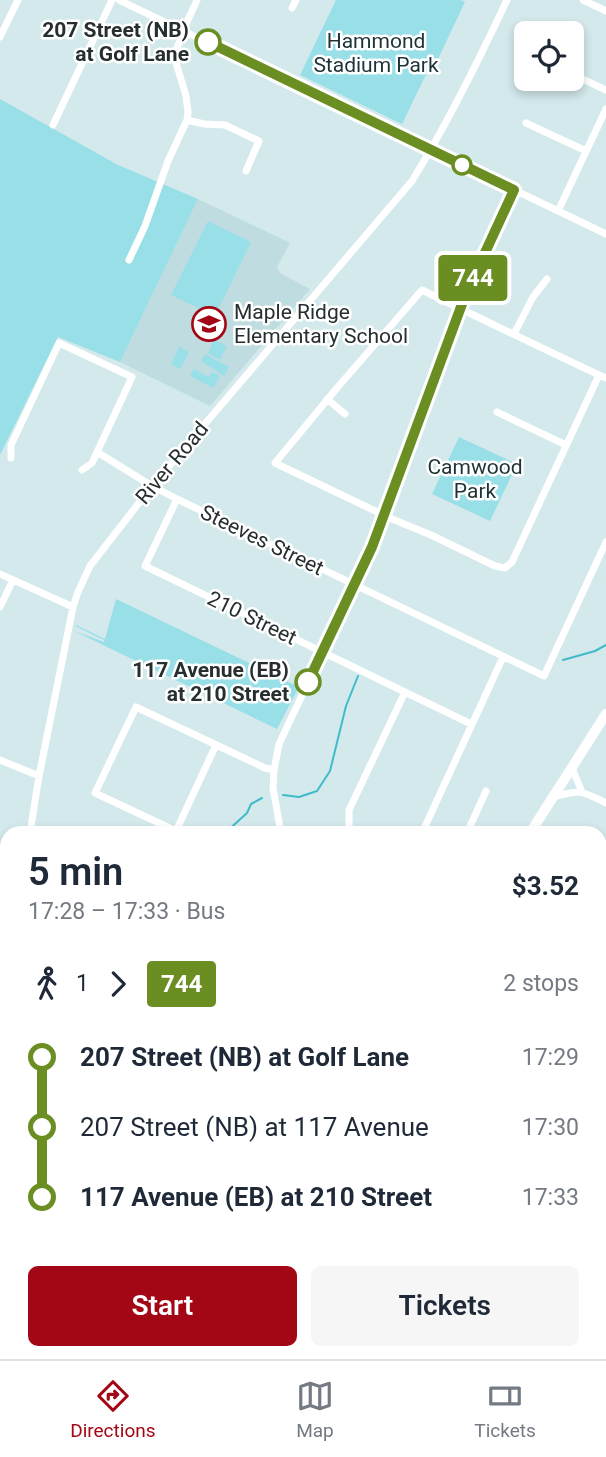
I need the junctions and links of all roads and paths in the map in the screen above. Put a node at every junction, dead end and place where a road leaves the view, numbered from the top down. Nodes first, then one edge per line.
1 (18, 0) edge
2 (112, 0) edge
3 (119, 0) edge
4 (197, 0) edge
5 (507, 0) edge
6 (583, 0) edge
7 (606, 11) edge
8 (184, 31) junction
9 (0, 37) edge
10 (584, 80) edge
11 (606, 90) edge
12 (606, 109) edge
13 (187, 120) junction
14 (526, 122) dead end
15 (53, 125) dead end
16 (431, 150) junction
17 (586, 152) junction
18 (246, 171) dead end
19 (514, 190) junction
20 (558, 211) junction
21 (606, 234) edge
22 (129, 260) dead end
23 (547, 279) dead end
24 (461, 309) junction
25 (514, 334) junction
26 (603, 377) edge
27 (327, 400) junction
28 (497, 412) dead end
29 (345, 414) dead end
30 (566, 445) junction
31 (97, 452) junction
32 (11, 458) dead end
33 (82, 470) dead end
34 (152, 486) junction
35 (177, 499) junction
36 (384, 515) junction
37 (606, 542) edge
38 (0, 574) edge
39 (13, 580) junction
40 (355, 584) junction
41 (0, 607) edge
42 (73, 607) junction
43 (322, 652) junction
44 (503, 657) junction
45 (405, 692) junction
46 (606, 714) edge
47 (471, 724) junction
48 (216, 745) junction
49 (0, 760) edge
50 (572, 768) junction
51 (274, 770) junction
52 (39, 776) junction
53 (486, 791) dead end
54 (582, 792) junction
55 (553, 797) junction
56 (606, 803) edge
57 (31, 826) edge
58 (165, 826) edge
59 (178, 826) edge
60 (280, 826) edge
61 (349, 826) edge
62 (425, 826) edge
63 (470, 826) edge
64 (534, 826) edge

1 - 9 street
2 - 15 street
3 - 8 street
4 - 8 street
5 - 16 street, River Road
6 - 7 street
8 - 13 street
8 - 16 street
10 - 11 street
12 - 17 street
13 - 18 street
13 - 22 street
14 - 17 street
16 - 19 street
16 - 34 street, River Road
17 - 20 street
19 - 20 street
19 - 24 street
20 - 21 street
23 - 25 street
24 - 25 street
24 - 27 street
24 - 36 street
25 - 26 street
26 - 30 street
27 - 29 street
27 - 36 street
28 - 30 street
30 - 36 street
31 - 32 street
31 - 33 street
31 - 34 street, Steeves Street
34 - 35 street, Steeves Street
34 - 42 street, River Road
35 - 40 street, Steeves Street
35 - 43 street, 210 Street
36 - 40 street
37 - 44 street, Steeves Street
38 - 39 street
39 - 41 street
39 - 42 street
40 - 43 street
40 - 44 street, Steeves Street
42 - 52 street, River Road
43 - 45 street, 210 Street
43 - 51 street
44 - 47 street
45 - 47 street, 210 Street
45 - 61 street
46 - 50 highway
47 - 62 street
48 - 51 street
48 - 58 street
48 - 59 street
49 - 52 street
50 - 54 street
50 - 55 highway
51 - 60 street
52 - 57 street, River Road
53 - 63 street
54 - 55 street
54 - 56 street
55 - 64 highway

